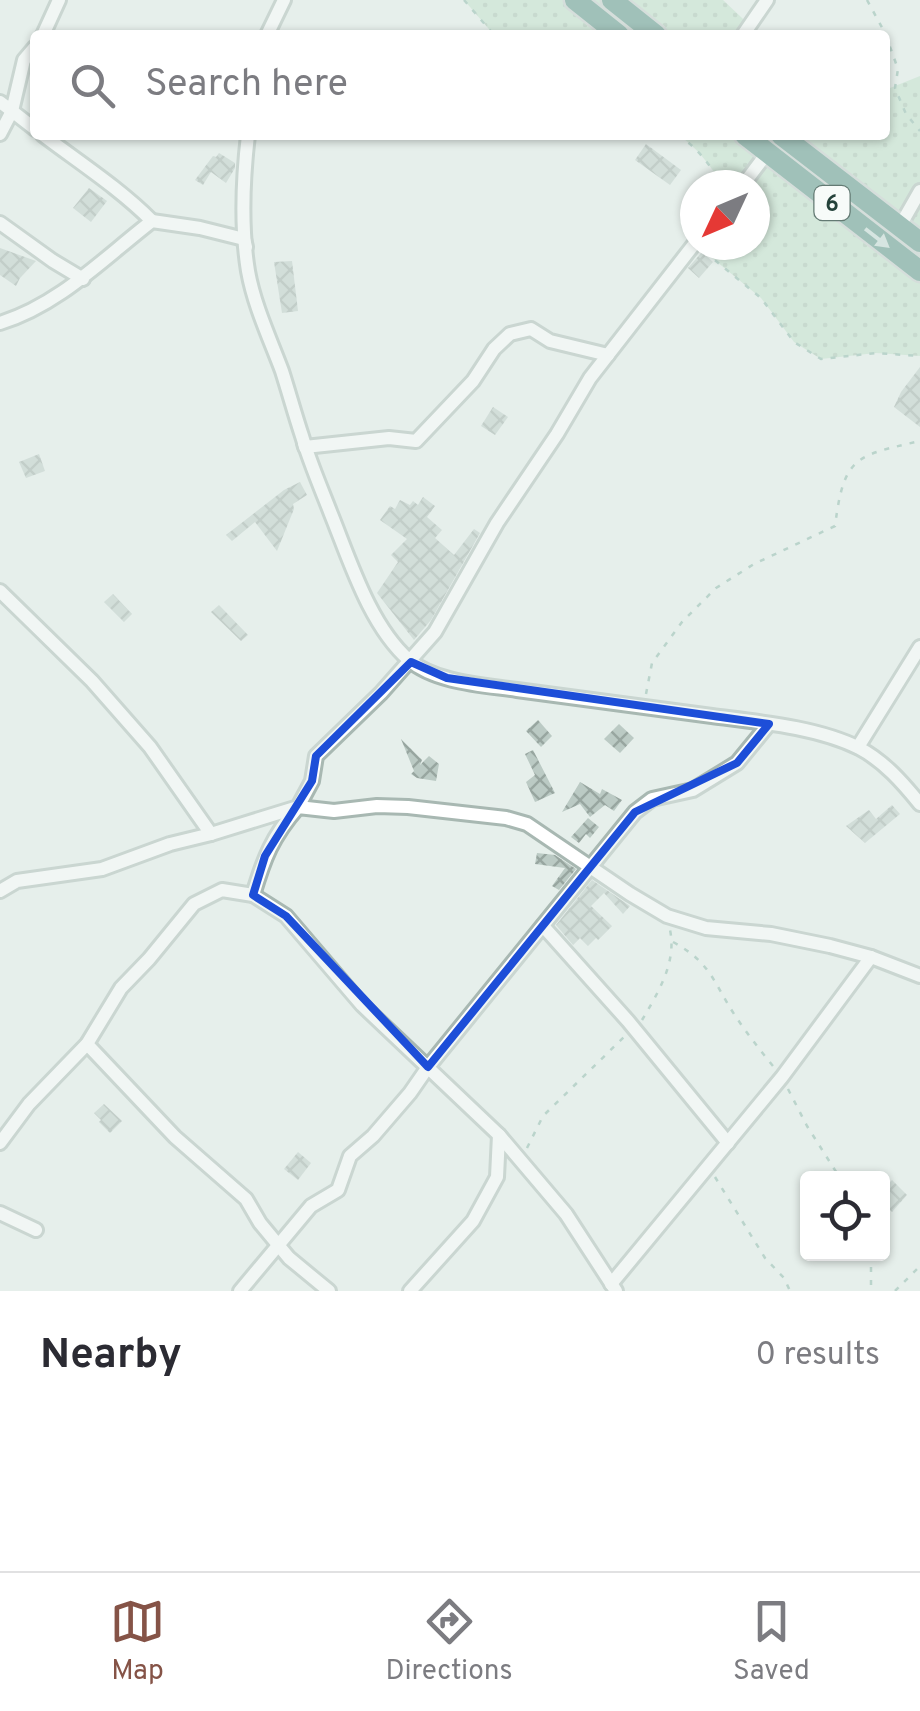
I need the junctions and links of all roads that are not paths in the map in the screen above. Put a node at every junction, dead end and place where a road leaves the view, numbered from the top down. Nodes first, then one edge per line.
1 (60, 0) edge
2 (284, 0) edge
3 (575, 0) edge
4 (612, 0) edge
5 (767, 0) edge
6 (45, 30) edge
7 (269, 30) edge
8 (613, 30) edge
9 (650, 30) edge
10 (746, 30) edge
11 (30, 53) edge
12 (0, 102) edge
13 (12, 111) junction
14 (30, 125) edge
15 (0, 134) edge
16 (49, 140) edge
17 (248, 140) edge
18 (751, 140) edge
19 (787, 140) edge
20 (767, 153) junction
21 (754, 170) edge
22 (920, 190) edge
23 (152, 220) junction
24 (0, 223) edge
25 (900, 226) junction
26 (920, 242) edge
27 (685, 260) edge
28 (920, 271) edge
29 (84, 279) junction
30 (0, 323) edge
31 (608, 355) junction
32 (306, 447) junction
33 (0, 591) edge
34 (920, 647) edge
35 (410, 662) junction
36 (769, 724) junction
37 (858, 748) junction
38 (920, 804) edge
39 (298, 808) junction
40 (212, 834) junction
41 (591, 866) junction
42 (0, 891) edge
43 (254, 895) junction
44 (543, 926) junction
45 (871, 957) junction
46 (920, 976) edge
47 (87, 1044) junction
48 (428, 1066) junction
49 (499, 1136) junction
50 (0, 1143) edge
51 (728, 1144) junction
52 (0, 1213) edge
53 (36, 1230) dead end
54 (278, 1246) junction
55 (613, 1287) edge
56 (240, 1291) edge
57 (329, 1291) edge
58 (410, 1291) edge

1 - 6 street
2 - 7 street
3 - 8 highway
4 - 9 highway
5 - 10 street
11 - 13 street
12 - 13 street
13 - 14 street
13 - 15 street
16 - 23 street
17 - 32 street
18 - 20 highway, 6
19 - 25 highway, 6
20 - 21 street
20 -> 28 highway, 6
22 - 25 street
23 - 29 street
23 - 32 street
24 - 29 street
25 - 26 highway, 6
27 - 31 street
29 - 30 street
31 - 32 street
31 - 35 street
32 - 35 street
33 - 40 street
34 - 37 street
35 - 36 street
35 - 39 street
36 - 37 street
36 - 41 street
37 - 38 street
39 - 40 street
39 - 41 street
39 - 43 street
40 - 42 street
41 - 44 street
41 - 45 street
43 - 47 street
43 - 48 street
44 - 48 street
44 - 51 street
45 - 46 street
45 - 51 street
47 - 50 street
47 - 54 street
48 - 49 street
48 - 54 street
49 - 55 street
49 - 58 street
51 - 55 street
52 - 53 street
54 - 56 street
54 - 57 street

